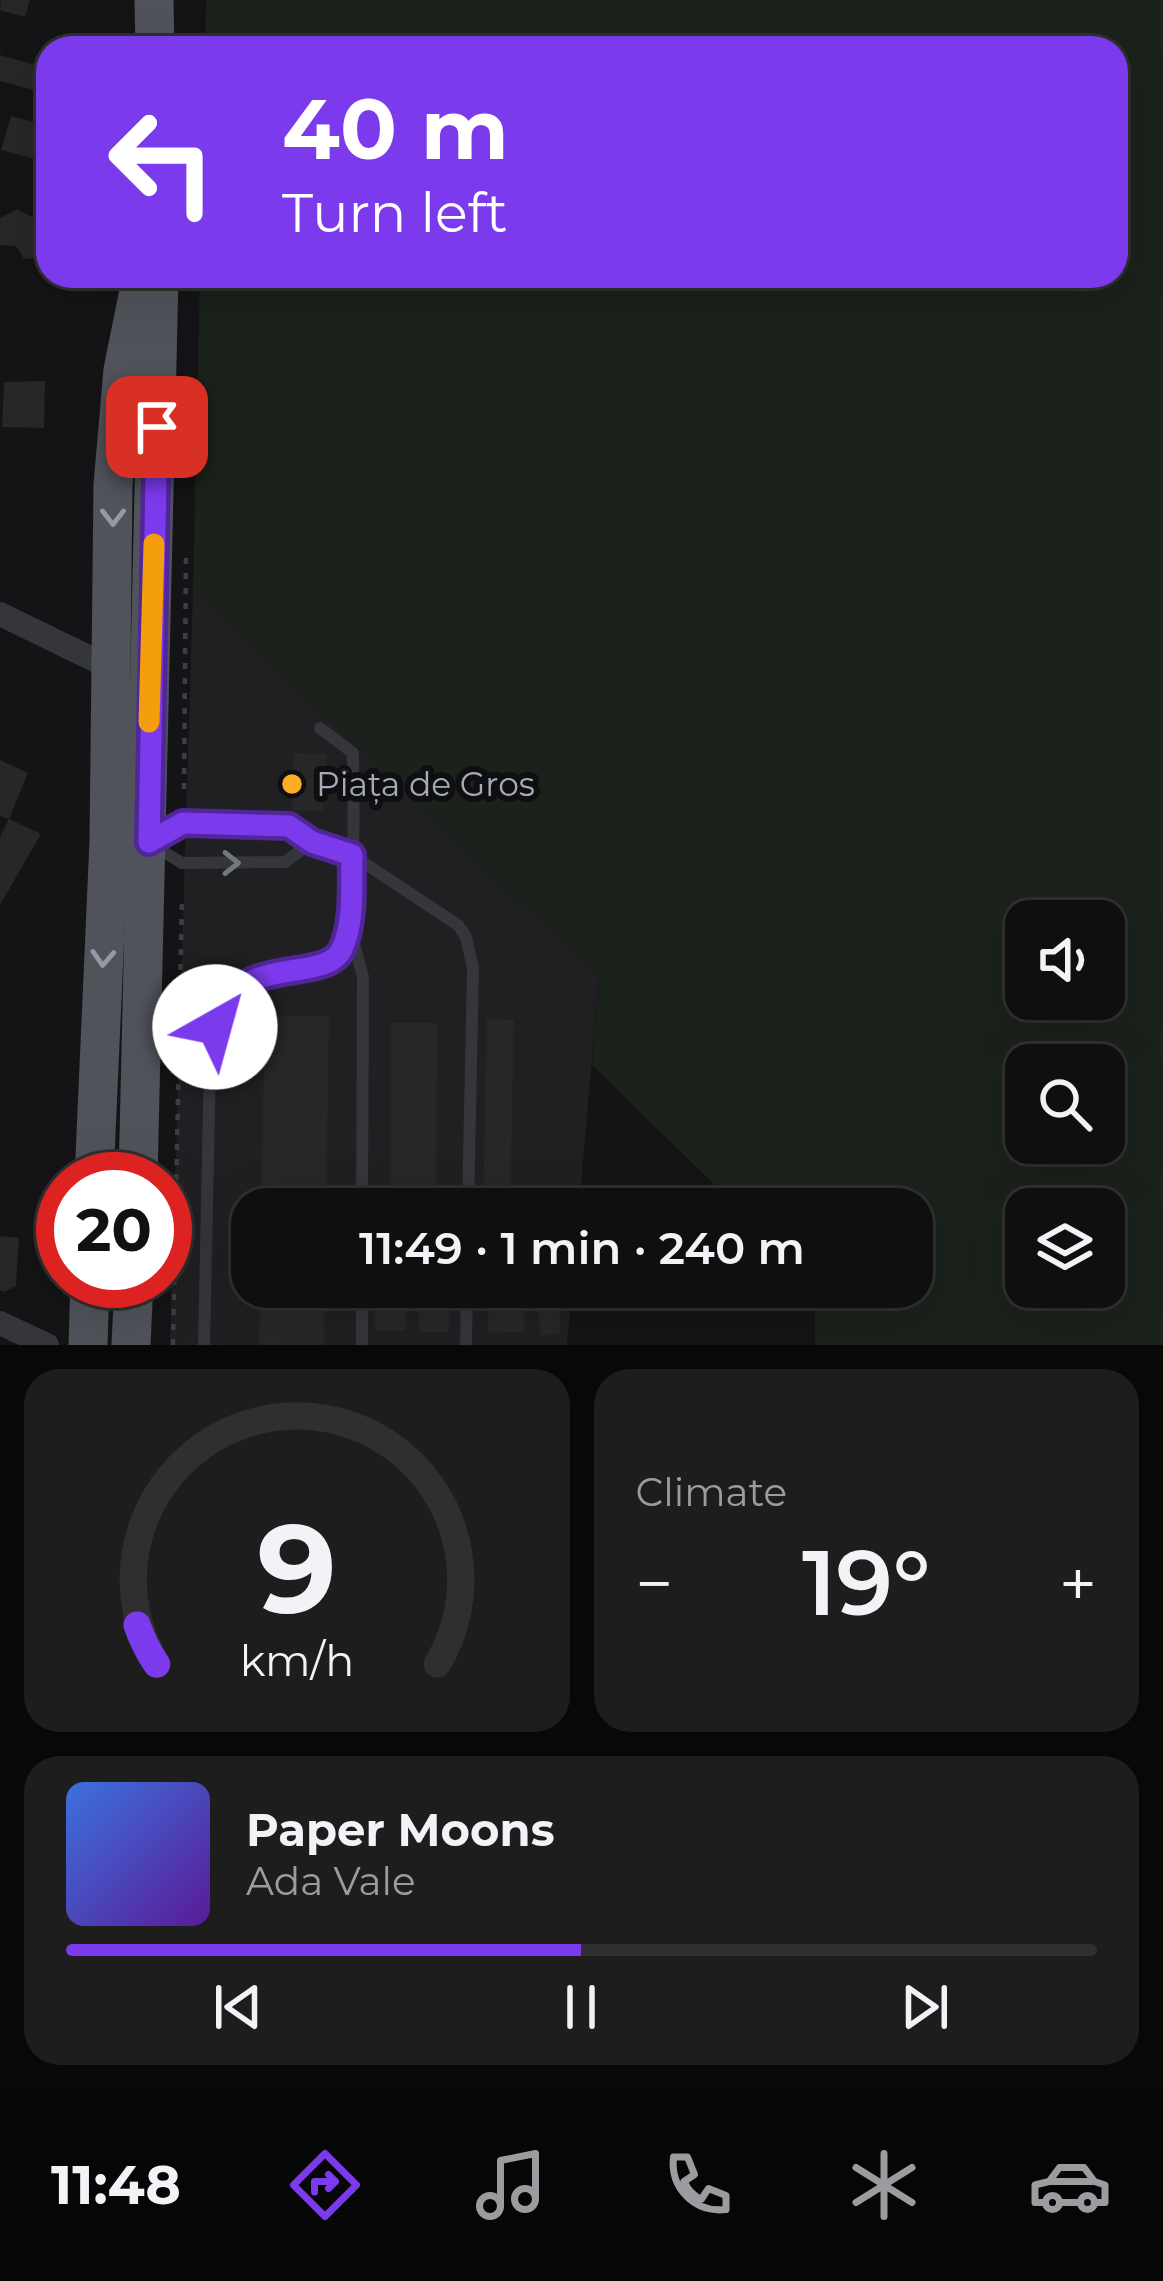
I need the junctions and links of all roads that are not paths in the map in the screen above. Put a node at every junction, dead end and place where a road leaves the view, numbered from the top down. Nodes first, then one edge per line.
1 (154, 0) edge
2 (155, 36) edge
3 (140, 288) edge
4 (159, 288) edge
5 (0, 614) edge
6 (113, 670) junction
7 (320, 728) dead end
8 (109, 841) junction
9 (149, 842) junction
10 (312, 842) junction
11 (352, 855) junction
12 (349, 925) junction
13 (95, 1152) edge
14 (139, 1152) edge
15 (362, 1188) edge
16 (468, 1188) edge
17 (89, 1308) edge
18 (133, 1308) edge
19 (362, 1308) edge
20 (467, 1308) edge
21 (0, 1323) edge
22 (47, 1345) edge
23 (88, 1345) edge
24 (131, 1345) edge
25 (204, 1345) edge
26 (362, 1345) edge
27 (466, 1345) edge

1 - 2 main road
3 -> 6 main road
4 - 9 main road
5 - 6 street
6 - 8 main road
7 - 11 lane
8 - 9 lane
8 -> 13 main road
9 - 10 lane
9 -> 10 lane
9 - 14 main road
10 - 11 lane
11 - 12 lane
11 - 16 lane
12 - 15 lane
12 - 25 lane
17 - 23 main road
18 - 24 main road
19 - 26 lane
20 - 27 lane
21 - 22 street

